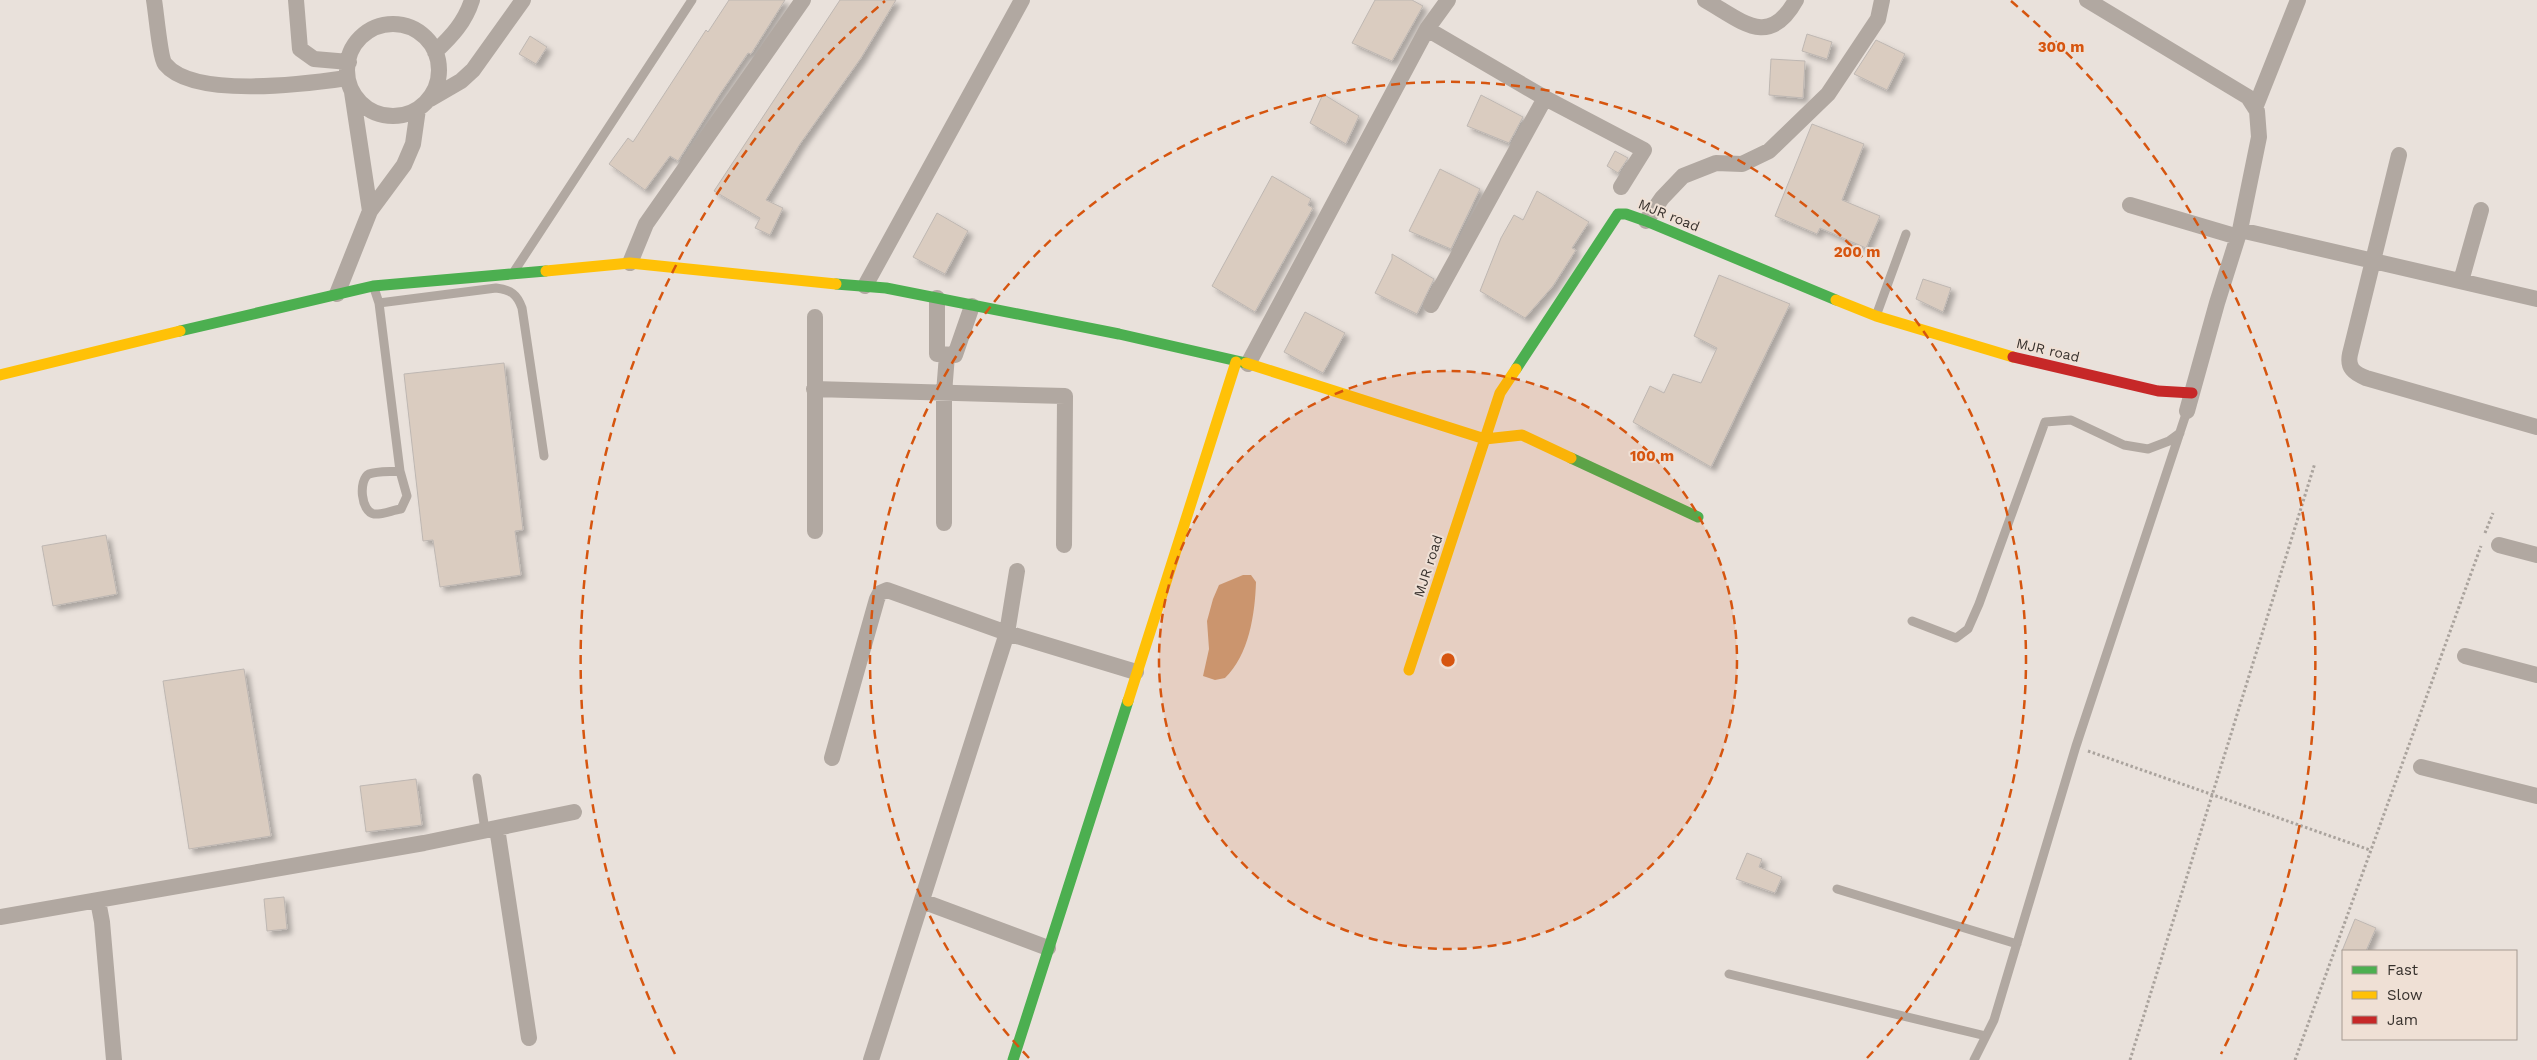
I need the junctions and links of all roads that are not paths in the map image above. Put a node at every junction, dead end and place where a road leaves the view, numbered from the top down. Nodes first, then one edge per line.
1 (154, 0) edge
2 (296, 0) edge
3 (472, 0) edge
4 (523, 0) edge
5 (692, 0) edge
6 (803, 0) edge
7 (1022, 0) edge
8 (1448, 0) edge
9 (1705, 0) edge
10 (1796, 0) edge
11 (1882, 0) edge
12 (2087, 0) edge
13 (2298, 0) edge
14 (1427, 29) junction
15 (436, 52) junction
16 (349, 77) junction
17 (1545, 98) junction
18 (424, 104) junction
19 (2255, 108) junction
20 (2399, 154) dead end
21 (1621, 187) dead end
22 (2130, 205) dead end
23 (2481, 210) dead end
24 (370, 211) junction
25 (1646, 221) junction
26 (1906, 234) dead end
27 (2239, 234) junction
28 (2374, 260) junction
29 (630, 263) junction
30 (512, 275) junction
31 (2461, 281) junction
32 (373, 286) junction
33 (865, 286) junction
34 (337, 294) junction
35 (937, 298) junction
36 (2537, 299) edge
37 (379, 303) junction
38 (1431, 305) dead end
39 (972, 306) junction
40 (1876, 316) junction
41 (815, 317) dead end
42 (947, 355) junction
43 (1242, 363) junction
44 (0, 375) edge
45 (814, 389) junction
46 (944, 393) junction
47 (2192, 393) junction
48 (2187, 411) joint
49 (2537, 427) edge
50 (2180, 433) junction
51 (1485, 439) junction
52 (544, 456) dead end
53 (400, 471) junction
54 (1698, 516) dead end
55 (944, 523) dead end
56 (815, 532) dead end
57 (1064, 545) dead end
58 (2498, 545) dead end
59 (2537, 555) edge
60 (1017, 571) dead end
61 (1912, 621) dead end
62 (1006, 633) junction
63 (2466, 656) dead end
64 (1409, 670) dead end
65 (1136, 672) junction
66 (2537, 675) edge
67 (832, 758) dead end
68 (2421, 767) dead end
69 (477, 778) dead end
70 (2537, 796) edge
71 (574, 812) dead end
72 (491, 829) junction
73 (1837, 888) dead end
74 (98, 901) junction
75 (922, 901) junction
76 (0, 917) edge
77 (2017, 944) junction
78 (1048, 948) junction
79 (1729, 974) dead end
80 (1986, 1036) junction
81 (529, 1038) dead end
82 (114, 1060) edge
83 (871, 1060) edge
84 (1013, 1060) edge
85 (1974, 1060) edge

1 - 16 street
2 - 16 street
3 - 15 street
4 - 18 street
5 - 30 lane
6 - 29 street
7 - 33 street
8 - 14 street
9 - 10 street
11 - 25 street
12 - 19 street
13 - 19 street
14 - 17 street
14 - 43 street
15 - 16 street
15 - 18 street
16 - 18 street
16 - 24 street
17 - 21 street
17 - 38 street
18 - 24 street
19 - 27 street
20 - 28 street
22 - 27 street
23 - 31 street
24 - 34 street
25 - 40 street, MJR road
25 - 51 street, MJR road
26 - 40 lane
27 - 28 street
27 - 47 street
28 - 31 street
28 - 49 street
29 - 30 street
29 - 33 street
30 - 32 street
31 - 36 street
32 - 34 street
32 - 37 lane
33 - 35 street
34 - 44 street
35 - 39 street
35 - 42 street
37 - 52 lane
37 - 53 lane
39 - 42 street
39 - 43 street
40 - 47 street, MJR road
41 - 45 street
42 - 46 street
43 - 51 street
43 - 65 street
45 - 46 street
45 - 56 street
46 - 55 street
46 - 57 street
47 - 48 street
48 - 50 lane
50 - 61 lane
50 - 77 lane
51 - 54 street
51 - 64 street, MJR road
53 - 53 lane
58 - 59 street
60 - 62 street
62 - 65 street
62 - 67 street
62 - 75 street
63 - 66 street
65 - 78 street
68 - 70 street
69 - 72 lane
71 - 72 street
72 - 74 street
72 - 81 street
73 - 77 lane
74 - 76 street
74 - 82 street
75 - 78 street
75 - 83 street
77 - 80 lane
78 - 84 street
79 - 80 lane
80 - 85 lane

